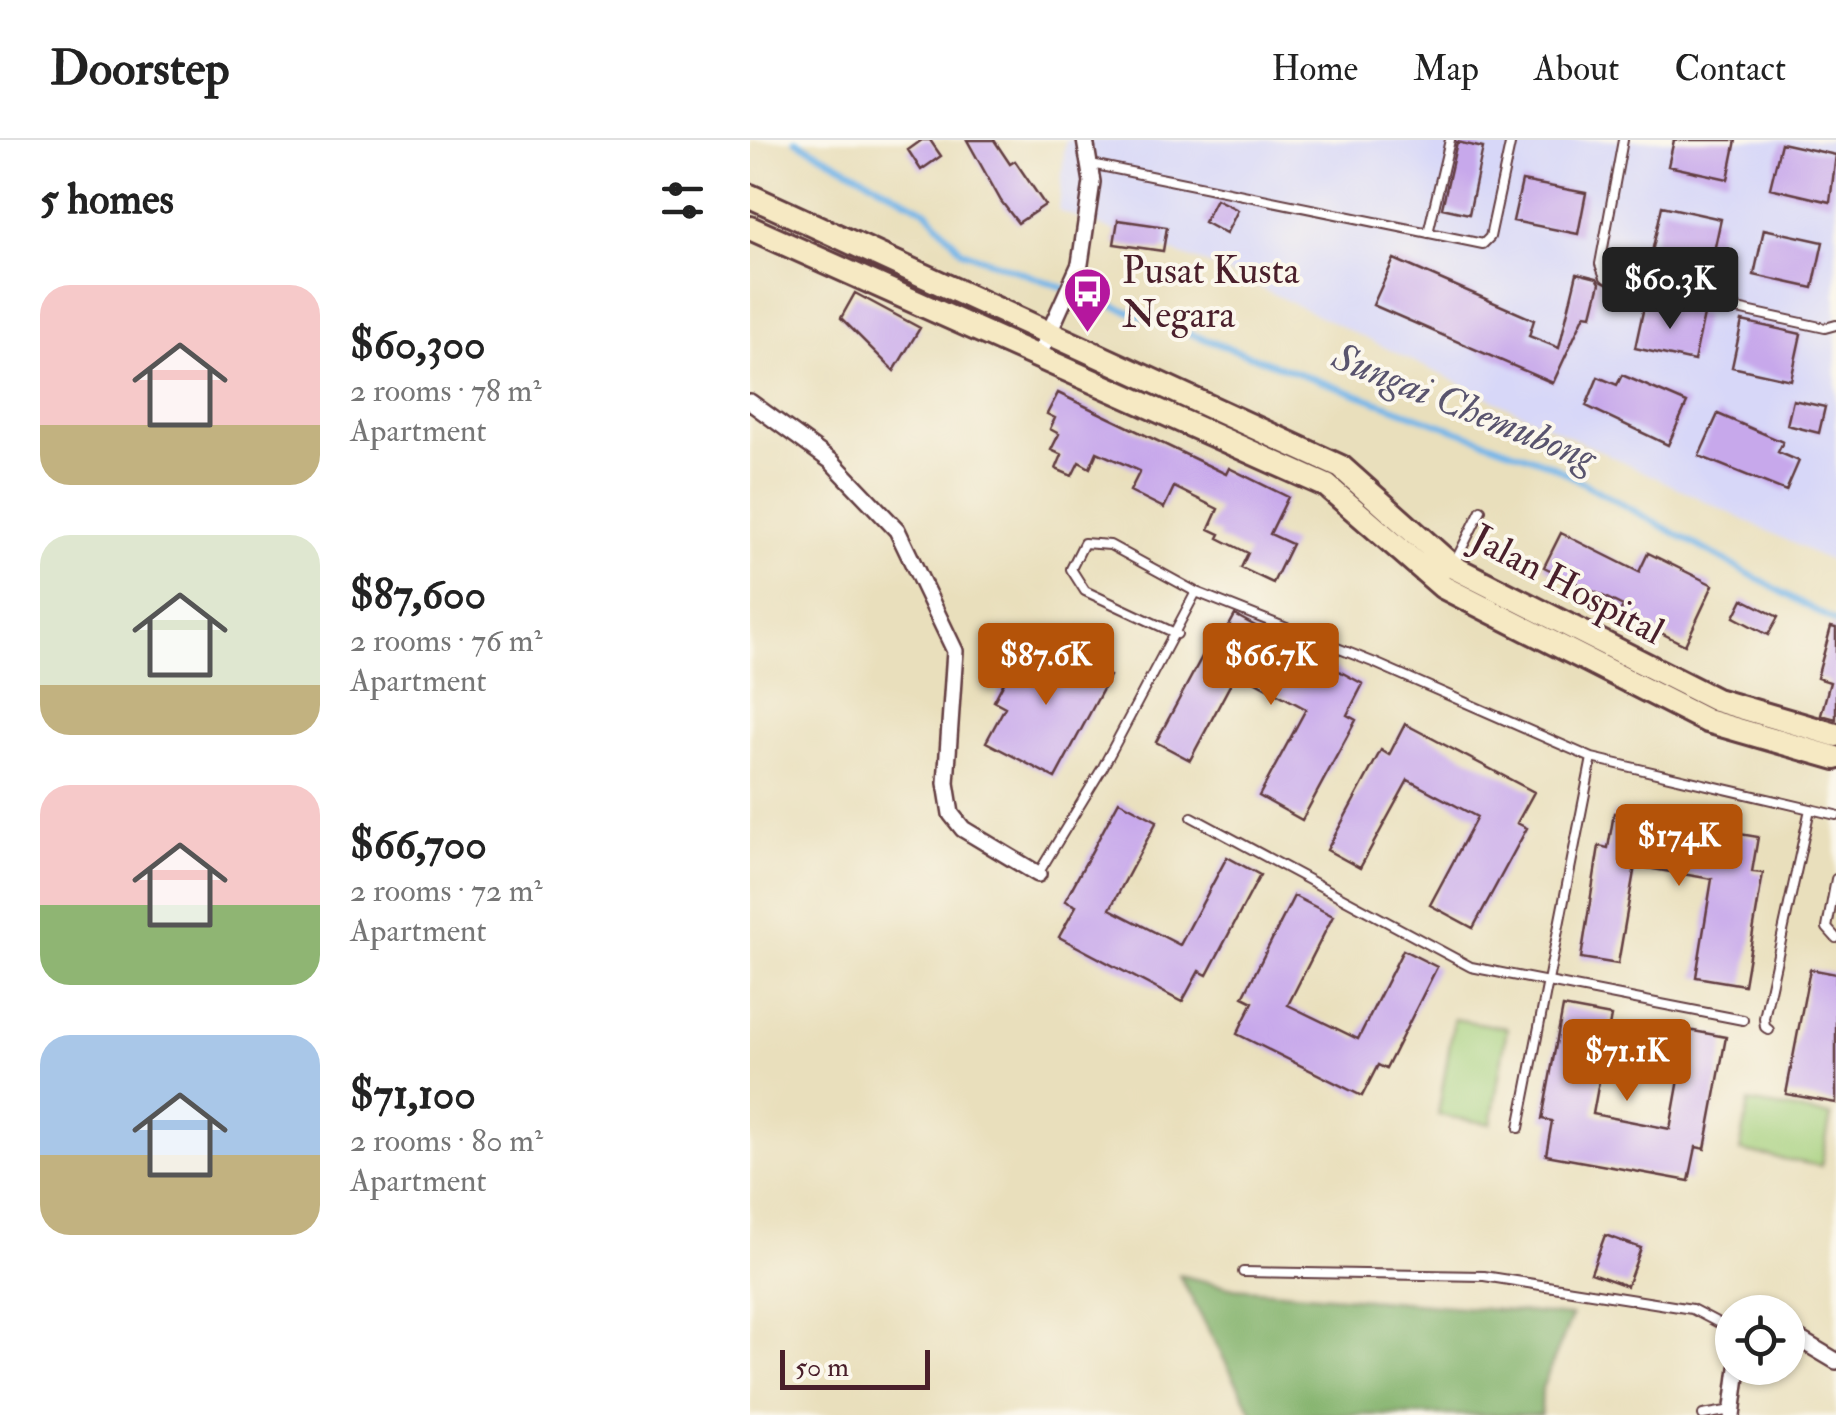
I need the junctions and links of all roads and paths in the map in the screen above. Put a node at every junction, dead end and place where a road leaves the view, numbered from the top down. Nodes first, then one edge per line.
1 (1450, 140) edge
2 (1511, 140) edge
3 (1622, 140) edge
4 (1088, 141) edge
5 (1091, 164) junction
6 (750, 196) edge
7 (750, 228) edge
8 (1428, 233) junction
9 (1053, 324) junction
10 (1836, 325) edge
11 (1039, 356) junction
12 (750, 402) edge
13 (1481, 510) dead end
14 (1448, 578) junction
15 (1196, 592) junction
16 (1176, 634) junction
17 (1836, 735) edge
18 (1592, 758) junction
19 (1836, 758) edge
20 (1810, 809) junction
21 (1836, 815) edge
22 (1192, 817) dead end
23 (1038, 874) joint
24 (1836, 879) edge
25 (1836, 938) edge
26 (1547, 982) junction
27 (1743, 1020) dead end
28 (1769, 1030) dead end
29 (1519, 1128) dead end
30 (1243, 1272) dead end
31 (1715, 1321) edge
32 (1805, 1343) edge
33 (1836, 1361) edge
34 (1736, 1385) edge
35 (1732, 1412) edge
36 (1703, 1415) edge

1 - 8 lane
2 - 8 lane
3 - 10 lane
4 - 5 street
5 - 8 lane
5 - 9 street
6 - 9 main road, Jalan Hospital
7 - 11 main road, Jalan Hospital
9 - 11 street
9 - 14 main road, Jalan Hospital
11 - 14 main road, Jalan Hospital
12 - 23 street
13 - 14 lane
14 - 17 main road, Jalan Hospital
14 - 19 main road, Jalan Hospital
15 - 16 lane
15 - 16 lane
15 - 18 lane
16 - 23 lane
18 - 20 lane
18 - 26 lane
20 - 21 lane
20 - 28 lane
22 - 26 lane
24 - 25 lane
26 - 27 lane
26 - 29 lane
30 - 31 lane
32 - 33 street
34 - 35 street
35 - 36 lane

